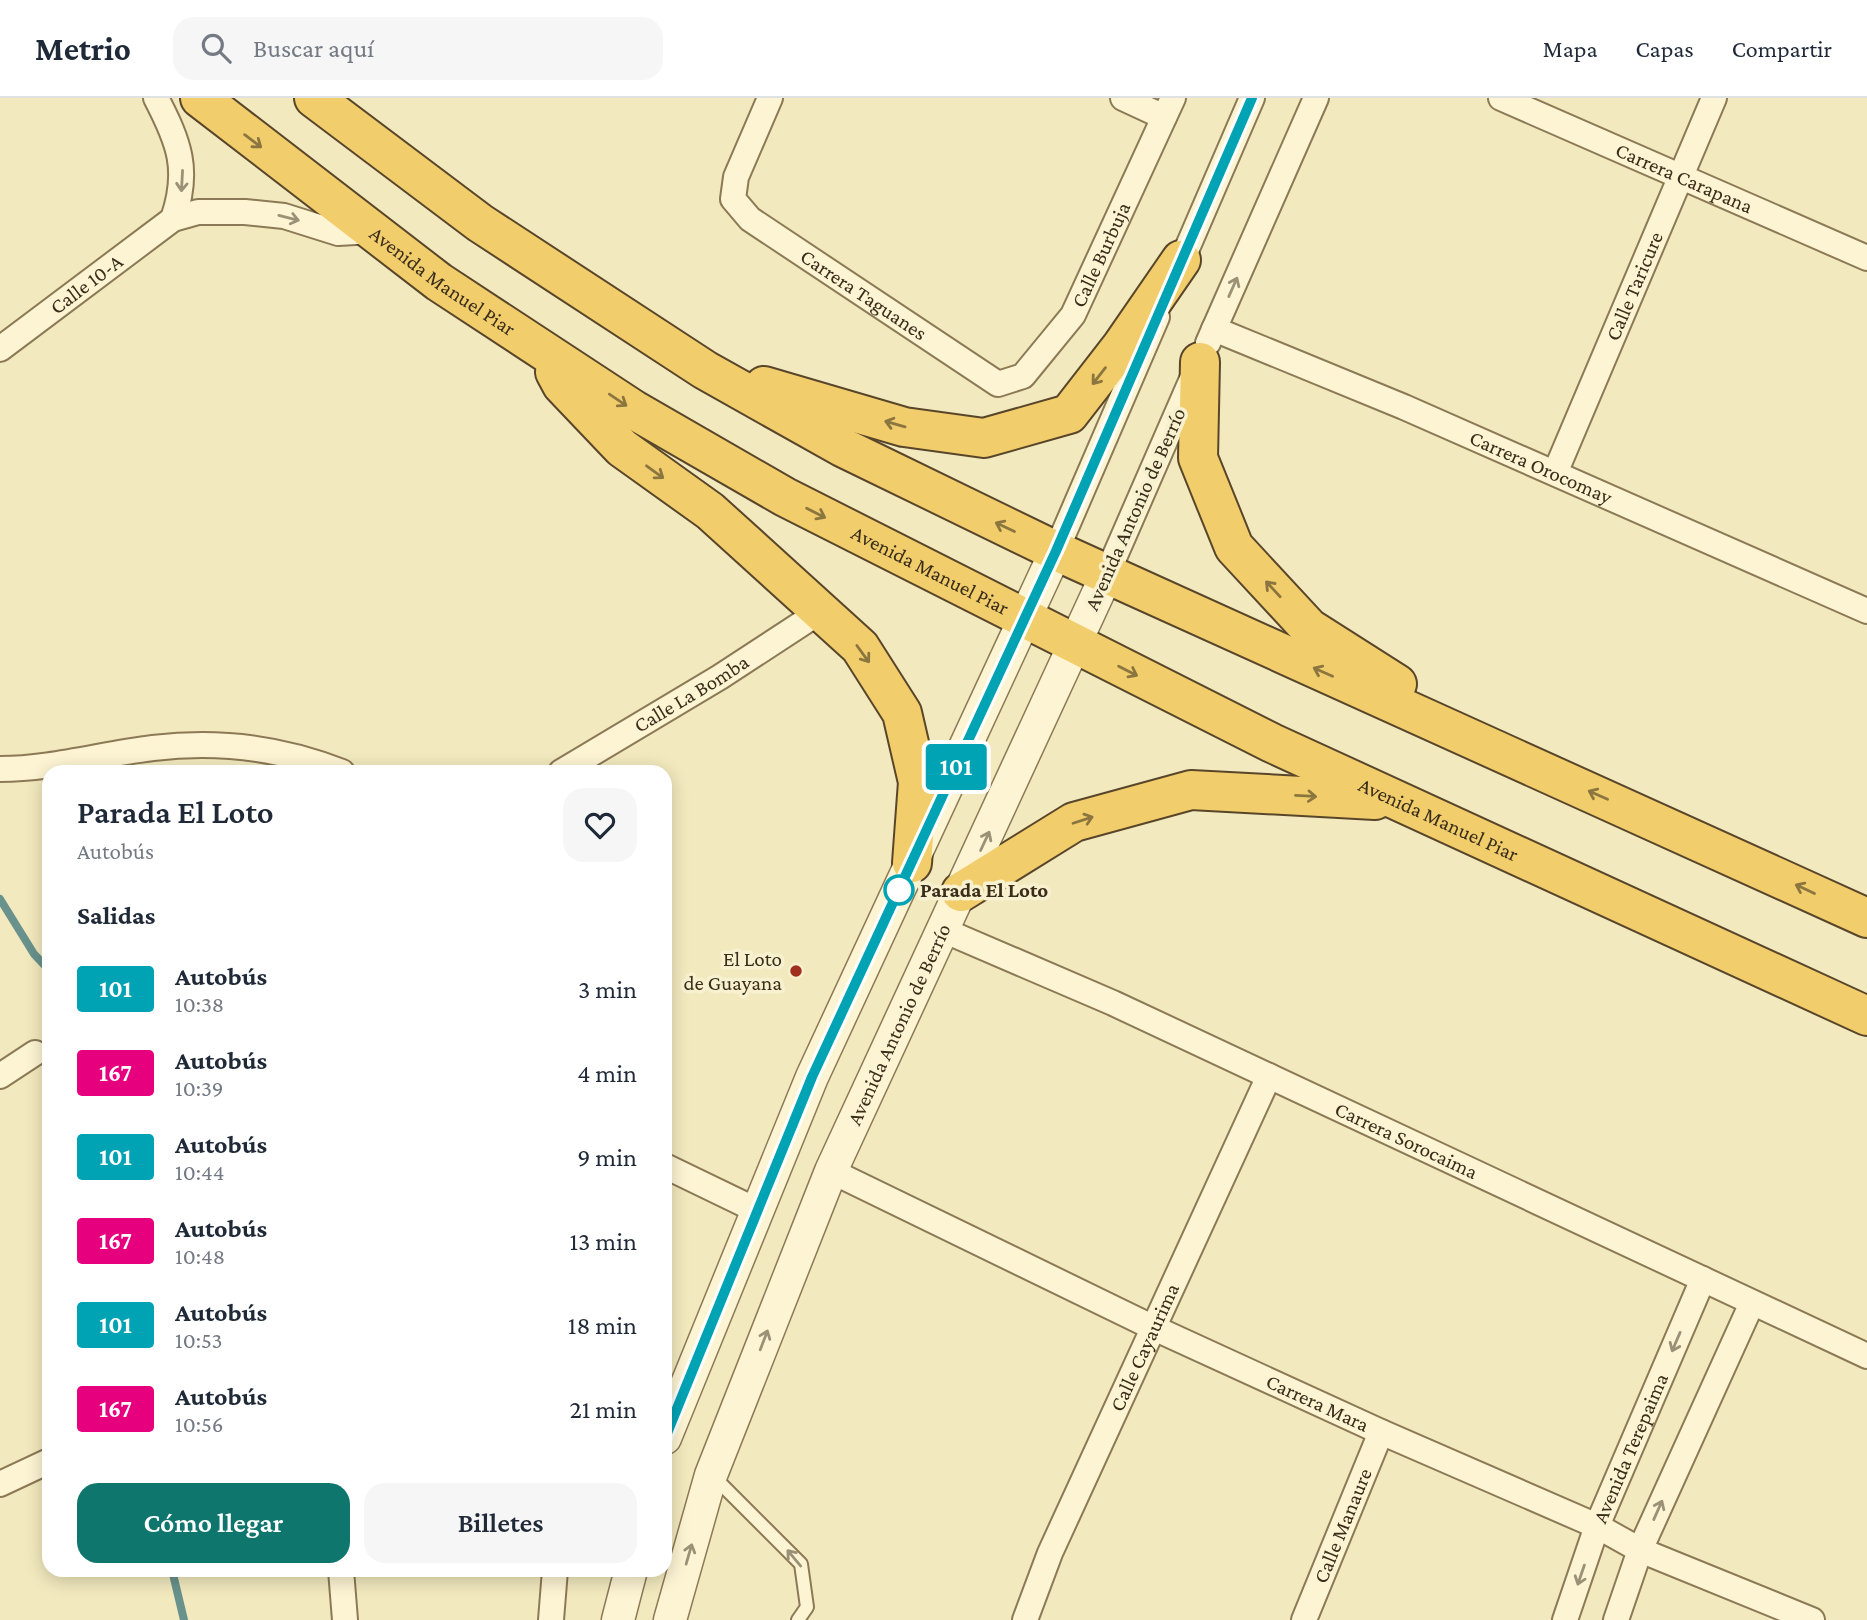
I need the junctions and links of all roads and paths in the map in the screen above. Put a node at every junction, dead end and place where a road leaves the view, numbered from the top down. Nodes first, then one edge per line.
1 (156, 98) edge
2 (200, 98) edge
3 (314, 98) edge
4 (770, 98) edge
5 (1123, 98) edge
6 (1252, 98) edge
7 (1316, 98) edge
8 (1501, 98) edge
9 (1714, 98) edge
10 (1168, 107) edge
11 (1680, 175) junction
12 (173, 219) junction
13 (373, 232) junction
14 (1867, 258) edge
15 (1181, 260) junction
16 (1207, 346) junction
17 (0, 349) edge
18 (545, 351) junction
19 (705, 370) junction
20 (998, 384) joint
21 (1555, 473) junction
22 (1056, 551) junction
23 (1107, 574) junction
24 (821, 611) junction
25 (1867, 611) edge
26 (1025, 619) junction
27 (1075, 644) junction
28 (1485, 744) junction
29 (320, 765) edge
30 (573, 765) edge
31 (0, 769) edge
32 (1404, 804) junction
33 (912, 863) junction
34 (961, 892) junction
35 (1867, 918) edge
36 (943, 930) junction
37 (1867, 1016) edge
38 (35, 1053) dead end
39 (0, 1076) edge
40 (1269, 1076) junction
41 (672, 1169) edge
42 (831, 1171) junction
43 (758, 1210) junction
44 (1703, 1279) junction
45 (1752, 1303) junction
46 (1154, 1328) junction
47 (1867, 1356) edge
48 (672, 1421) edge
49 (1381, 1432) junction
50 (42, 1464) edge
51 (711, 1475) junction
52 (0, 1484) edge
53 (1598, 1526) junction
54 (1640, 1550) junction
55 (342, 1577) edge
56 (554, 1577) edge
57 (629, 1577) edge
58 (345, 1620) edge
59 (551, 1620) edge
60 (618, 1620) edge
61 (670, 1620) edge
62 (798, 1620) edge
63 (1026, 1620) edge
64 (1304, 1620) edge
65 (1565, 1620) edge
66 (1616, 1620) edge
67 (1812, 1620) edge

1 -> 12 street
2 -> 13 highway, Avenida Manuel Piar
3 - 19 highway
4 - 20 street, Carrera Taguanes
5 - 10 street
6 - 15 street
16 -> 7 street, Avenida Antonio de Berrío
8 - 11 street, Carrera Carapana
9 - 11 street, Calle Taricure
10 - 20 street, Calle Burbuja
11 - 14 street, Carrera Carapana
11 - 21 street, Calle Taricure
12 -> 13 street, Calle 10-A
12 - 17 street, Calle 10-A
13 - 18 highway, Avenida Manuel Piar
15 -> 19 highway
15 - 22 street
16 - 21 street, Carrera Orocomay
16 - 23 street, Avenida Antonio de Berrío
28 -> 16 highway
18 -> 24 highway
18 -> 26 highway, Avenida Manuel Piar
22 -> 19 highway
21 - 25 street, Carrera Orocomay
22 - 23 highway
22 - 26 street
23 - 27 street, Avenida Antonio de Berrío
28 -> 23 highway
24 - 30 street, Calle La Bomba
24 -> 33 highway
26 - 27 highway, Avenida Manuel Piar
26 - 33 street
27 -> 32 highway, Avenida Manuel Piar
34 -> 27 street, Avenida Antonio de Berrío
35 -> 28 highway
29 - 31 street
34 -> 32 highway
32 - 37 highway, Avenida Manuel Piar
33 - 43 street
34 - 36 street, Avenida Antonio de Berrío
36 - 40 street, Carrera Sorocaima
36 - 42 street, Avenida Antonio de Berrío
38 - 39 street
40 - 44 street, Carrera Sorocaima
40 - 46 street, Calle Cayaurima
41 - 43 street
42 - 46 street, Carrera Mara
51 -> 42 street, Avenida Antonio de Berrío
43 - 48 street
44 - 45 street, Carrera Sorocaima
44 -> 53 street, Avenida Terepaima
45 - 47 street, Carrera Sorocaima
54 -> 45 street
46 - 49 street, Carrera Mara
46 - 63 street, Calle Cayaurima
49 - 53 street, Carrera Mara
49 - 64 street, Calle Manaure
50 - 52 street
61 -> 51 street, Avenida Antonio de Berrío
62 -> 51 lane
53 - 54 street, Carrera Mara
53 -> 65 street, Avenida Terepaima
54 - 66 street
54 - 67 street, Carrera Mara
55 - 58 street
56 - 59 street
57 - 60 street

